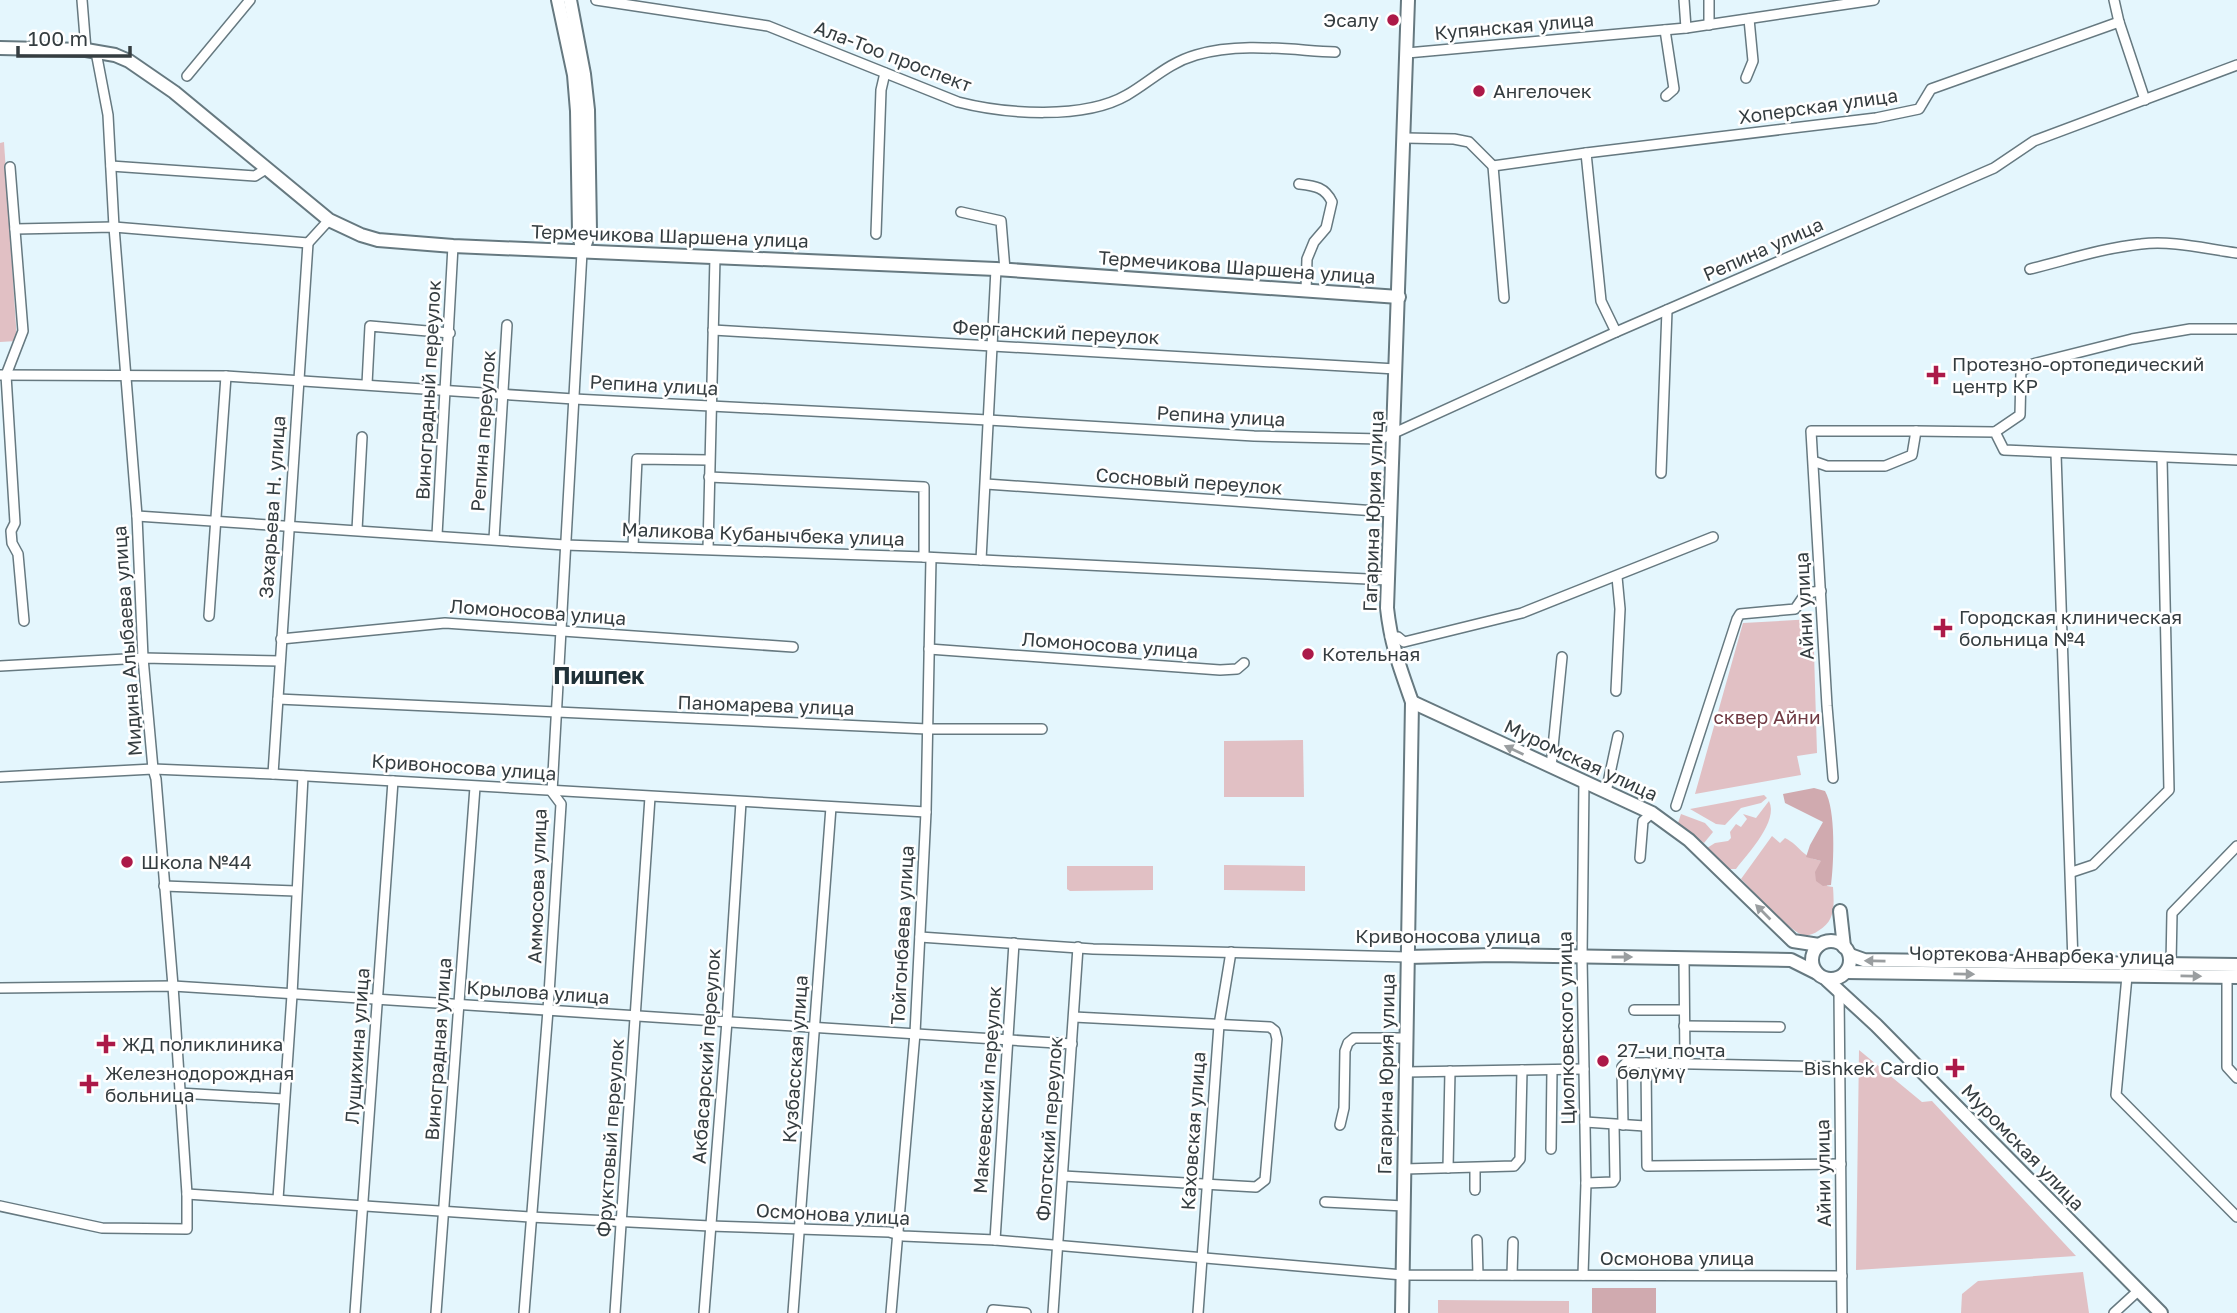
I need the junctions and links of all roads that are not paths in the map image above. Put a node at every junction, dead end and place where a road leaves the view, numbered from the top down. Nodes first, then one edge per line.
1 (82, 0) edge
2 (250, 0) edge
3 (558, 0) edge
4 (570, 0) edge
5 (596, 0) edge
6 (1408, 0) edge
7 (1684, 0) edge
8 (1709, 0) edge
9 (1874, 0) edge
10 (2113, 0) edge
11 (1749, 19) junction
12 (2119, 22) junction
13 (1709, 25) junction
14 (1686, 29) junction
15 (1665, 30) junction
16 (0, 48) edge
17 (91, 51) junction
18 (1335, 51) dead end
19 (1407, 53) junction
20 (2237, 65) edge
21 (884, 73) junction
22 (187, 76) dead end
23 (1746, 78) dead end
24 (1667, 96) dead end
25 (2145, 100) junction
26 (1405, 138) junction
27 (1586, 153) junction
28 (111, 166) junction
29 (1493, 166) junction
30 (10, 167) dead end
31 (266, 169) junction
32 (1299, 184) dead end
33 (961, 212) dead end
34 (329, 220) junction
35 (114, 227) junction
36 (15, 229) junction
37 (876, 234) dead end
38 (308, 243) junction
39 (453, 246) junction
40 (582, 252) junction
41 (2237, 253) edge
42 (715, 257) junction
43 (1001, 270) junction
44 (2031, 270) dead end
45 (1306, 291) junction
46 (1399, 297) junction
47 (1504, 298) dead end
48 (1667, 310) junction
49 (507, 325) dead end
50 (2237, 329) edge
51 (713, 330) junction
52 (450, 332) junction
53 (1616, 332) junction
54 (992, 345) junction
55 (1396, 369) junction
56 (125, 374) junction
57 (3, 375) edge
58 (226, 376) junction
59 (297, 379) junction
60 (367, 384) junction
61 (446, 390) junction
62 (503, 394) junction
63 (574, 399) junction
64 (711, 406) junction
65 (988, 420) junction
66 (1916, 430) junction
67 (1995, 432) junction
68 (1394, 435) junction
69 (362, 438) dead end
70 (2056, 454) junction
71 (2162, 458) junction
72 (709, 460) junction
73 (2237, 460) edge
74 (1813, 461) junction
75 (1661, 473) dead end
76 (709, 477) junction
77 (986, 484) junction
78 (1391, 512) junction
79 (137, 516) junction
80 (215, 522) junction
81 (288, 526) junction
82 (357, 530) junction
83 (436, 536) junction
84 (1713, 537) dead end
85 (494, 539) junction
86 (565, 545) junction
87 (633, 547) junction
88 (708, 549) junction
89 (928, 558) junction
90 (981, 560) junction
91 (1617, 577) junction
92 (1388, 580) junction
93 (1821, 592) junction
94 (209, 615) dead end
95 (24, 621) dead end
96 (561, 632) junction
97 (1390, 636) junction
98 (281, 639) junction
99 (793, 647) dead end
100 (929, 649) junction
101 (1562, 657) dead end
102 (143, 658) junction
103 (280, 661) junction
104 (1244, 663) dead end
105 (0, 666) edge
106 (1616, 691) dead end
107 (278, 698) junction
108 (1412, 702) junction
109 (556, 713) junction
110 (927, 729) junction
111 (1042, 729) dead end
112 (1618, 736) dead end
113 (1551, 767) junction
114 (153, 769) junction
115 (273, 774) junction
116 (0, 776) edge
117 (303, 776) junction
118 (1833, 778) dead end
119 (393, 781) junction
120 (1584, 781) junction
121 (475, 787) junction
122 (552, 792) junction
123 (1606, 792) junction
124 (650, 797) junction
125 (741, 802) junction
126 (1676, 806) dead end
127 (831, 807) junction
128 (926, 812) junction
129 (1652, 813) junction
130 (2237, 846) edge
131 (1640, 858) dead end
132 (2072, 872) junction
133 (164, 886) junction
134 (296, 891) junction
135 (919, 937) junction
136 (1793, 941) junction
137 (1014, 943) junction
138 (1822, 944) junction
139 (1077, 947) junction
140 (1847, 951) junction
141 (1231, 952) junction
142 (1407, 957) junction
143 (1582, 957) junction
144 (1684, 958) junction
145 (1791, 960) junction
146 (2073, 963) junction
147 (2171, 964) junction
148 (2237, 965) edge
149 (1815, 972) junction
150 (1845, 973) junction
151 (2127, 976) junction
152 (2232, 977) edge
153 (1827, 980) junction
154 (173, 986) junction
155 (0, 988) edge
156 (1839, 990) junction
157 (292, 995) junction
158 (377, 1000) junction
159 (459, 1004) junction
160 (1858, 1007) junction
161 (548, 1010) junction
162 (1634, 1010) dead end
163 (1684, 1010) junction
164 (637, 1015) junction
165 (1074, 1017) junction
166 (727, 1021) junction
167 (1219, 1026) junction
168 (1684, 1026) junction
169 (815, 1027) junction
170 (1780, 1027) dead end
171 (915, 1033) junction
172 (1406, 1038) junction
173 (1007, 1039) junction
174 (1072, 1044) junction
175 (1646, 1063) junction
176 (1685, 1064) junction
177 (1840, 1067) junction
178 (1584, 1069) junction
179 (1522, 1070) junction
180 (1552, 1070) junction
181 (1450, 1071) junction
182 (1406, 1072) junction
183 (2237, 1078) edge
184 (179, 1093) junction
185 (284, 1099) junction
186 (1585, 1122) junction
187 (1340, 1125) dead end
188 (1618, 1125) junction
189 (1645, 1126) junction
190 (1551, 1149) dead end
191 (1841, 1164) junction
192 (1448, 1168) junction
193 (1475, 1168) junction
194 (1404, 1169) junction
195 (1063, 1176) junction
196 (1586, 1183) junction
197 (1206, 1185) junction
198 (1475, 1190) dead end
199 (187, 1194) junction
200 (278, 1199) junction
201 (1325, 1202) dead end
202 (363, 1205) junction
203 (0, 1206) edge
204 (1404, 1206) junction
205 (443, 1210) junction
206 (530, 1217) junction
207 (2237, 1217) edge
208 (621, 1221) junction
209 (710, 1226) junction
210 (799, 1229) junction
211 (897, 1234) junction
212 (995, 1240) junction
213 (1477, 1240) dead end
214 (1513, 1241) dead end
215 (1058, 1246) junction
216 (1202, 1257) junction
217 (1403, 1275) junction
218 (1512, 1275) junction
219 (1583, 1275) junction
220 (1478, 1276) junction
221 (1842, 1276) junction
222 (2138, 1291) junction
223 (355, 1313) edge
224 (436, 1313) edge
225 (524, 1313) edge
226 (615, 1313) edge
227 (704, 1313) edge
228 (793, 1313) edge
229 (891, 1313) edge
230 (992, 1313) edge
231 (1026, 1313) edge
232 (1053, 1313) edge
233 (1198, 1313) edge
234 (1402, 1313) edge
235 (1842, 1313) edge
236 (2114, 1313) edge
237 (2161, 1313) edge

1 - 17 street, Мидина Алыбаева улица
2 - 22 street
3 - 40 main road
4 - 40 main road
5 - 21 street, Ала-Тоо проспект
6 - 19 main road, Гагарина Юрия улица
7 - 14 street
8 - 13 street
9 - 11 street, Купянская улица
10 - 12 street
11 - 13 street, Купянская улица
11 - 23 street
12 - 25 street
12 - 27 street, Хоперская улица
13 - 14 street, Купянская улица
14 - 15 street, Купянская улица
15 - 19 street, Купянская улица
15 - 24 street
16 - 17 main road, Термечикова Шаршена улица
17 - 28 street, Мидина Алыбаева улица
17 - 31 main road, Термечикова Шаршена улица
18 - 21 street, Ала-Тоо проспект
19 - 26 main road, Гагарина Юрия улица
20 - 25 street, Репина улица
21 - 37 street
25 - 48 street, Репина улица
26 - 29 street
26 - 46 main road, Гагарина Юрия улица
27 - 29 street, Хоперская улица
27 - 53 street
28 - 31 street
28 - 35 street, Мидина Алыбаева улица
29 - 47 street
30 - 36 street
31 - 34 main road, Термечикова Шаршена улица
32 - 45 street
33 - 43 street
34 - 38 street
34 - 39 main road, Термечикова Шаршена улица
35 - 36 street
35 - 38 street
35 - 56 street, Мидина Алыбаева улица
36 - 57 street
38 - 59 street, Захарьева Н. улица
39 - 40 main road, Термечикова Шаршена улица
39 - 52 street, Виноградный переулок
40 - 42 main road, Термечикова Шаршена улица
40 - 63 street, Аммосова улица
41 - 44 street
42 - 43 main road, Термечикова Шаршена улица
42 - 51 street
43 - 45 main road, Термечикова Шаршена улица
43 - 54 street
45 - 46 main road, Термечикова Шаршена улица
46 - 55 main road, Гагарина Юрия улица
48 - 53 street, Репина улица
48 - 75 street
49 - 62 street, Репина переулок
50 - 67 street
51 - 54 street, Ферганский переулок
51 - 64 street
52 - 60 street
52 - 61 street, Виноградный переулок
53 - 68 street, Репина улица
54 - 55 street, Ферганский переулок
54 - 65 street
55 - 68 main road, Гагарина Юрия улица
56 - 57 street, Репина улица
56 - 58 street, Репина улица
56 - 79 street, Мидина Алыбаева улица
57 - 95 street
58 - 59 street, Репина улица
58 - 80 street
59 - 60 street, Репина улица
59 - 81 street, Захарьева Н. улица
60 - 61 street, Репина улица
61 - 62 street, Репина улица
61 - 83 street, Виноградный переулок
62 - 63 street, Репина улица
62 - 85 street, Репина переулок
63 - 64 street, Репина улица
63 - 86 street, Аммосова улица
64 - 65 street, Репина улица
64 - 72 street
65 - 68 street, Репина улица
65 - 77 street
66 - 67 street
66 - 74 street
66 - 74 street, Айни улица
67 - 70 street
68 - 78 main road, Гагарина Юрия улица
69 - 82 street
70 - 71 street
70 - 132 street
71 - 73 street
71 - 132 street
72 - 76 street
72 - 87 street
74 - 93 street, Айни улица
76 - 88 street
76 - 89 street, Тойгонбаева улица
77 - 78 street, Сосновый переулок
77 - 90 street
78 - 92 main road, Гагарина Юрия улица
79 - 80 street, Маликова Кубанычбека улица
79 - 102 street, Мидина Алыбаева улица
80 - 81 street, Маликова Кубанычбека улица
80 - 94 street
81 - 82 street, Маликова Кубанычбека улица
81 - 98 street, Захарьева Н. улица
82 - 83 street, Маликова Кубанычбека улица
83 - 85 street, Маликова Кубанычбека улица
84 - 91 street
85 - 86 street, Маликова Кубанычбека улица
86 - 87 street, Маликова Кубанычбека улица
86 - 96 street, Аммосова улица
87 - 88 street, Маликова Кубанычбека улица
88 - 89 street, Маликова Кубанычбека улица
89 - 90 street, Маликова Кубанычбека улица
89 - 100 street, Тойгонбаева улица
90 - 92 street, Маликова Кубанычбека улица
91 - 97 street
91 - 106 street
92 - 97 main road, Гагарина Юрия улица
93 - 118 street, Айни улица
93 - 126 street
96 - 98 street, Ломоносова улица
96 - 99 street, Ломоносова улица
96 - 109 street, Аммосова улица
97 - 108 main road, Гагарина Юрия улица
98 - 103 street, Захарьева Н. улица
100 - 104 street, Ломоносова улица
100 - 110 street, Тойгонбаева улица
101 - 113 street
102 - 103 street
102 - 105 street
102 - 114 street, Мидина Алыбаева улица
103 - 107 street, Захарьева Н. улица
107 - 109 street, Паномарева улица
107 - 115 street, Захарьева Н. улица
113 -> 108 main road, Муромская улица
108 - 142 main road, Гагарина Юрия улица
109 - 110 street, Паномарева улица
109 - 122 street, Аммосова улица
110 - 111 street, Паномарева улица
110 - 128 street, Тойгонбаева улица
112 - 123 street
113 - 120 main road, Муромская улица
114 - 115 street, Кривоносова улица
114 - 116 street, Кривоносова улица
114 - 133 street, Мидина Алыбаева улица
115 - 117 street, Кривоносова улица
117 - 119 street, Кривоносова улица
117 - 134 street
119 - 121 street, Кривоносова улица
119 - 158 street, Лущихина улица
120 - 123 main road, Муромская улица
120 - 143 street, Циолковского улица
121 - 122 street, Кривоносова улица
121 - 159 street, Виноградная улица
122 - 124 street, Кривоносова улица
122 - 161 street, Аммосова улица
123 - 129 main road, Муромская улица
124 - 125 street, Кривоносова улица
124 - 164 street, Фруктовый переулок
125 - 127 street, Кривоносова улица
125 - 166 street, Акбасарский переулок
127 - 128 street, Кривоносова улица
127 - 169 street, Кузбасская улица
128 - 135 street, Тойгонбаева улица
129 - 131 street
136 -> 129 main road, Муромская улица
130 - 147 street
132 - 146 street
133 - 134 street
133 - 154 street, Мидина Алыбаева улица
134 - 157 street
135 - 137 street, Кривоносова улица
135 - 171 street, Тойгонбаева улица
136 - 138 main road
136 - 145 main road
137 - 139 street, Кривоносова улица
137 - 173 street, Макеевский переулок
138 - 140 main road
138 - 140 main road
138 - 149 main road
139 - 141 street, Кривоносова улица
139 - 165 street, Флотский переулок
146 -> 140 main road, Чортекова Анварбека улица
140 - 150 main road
141 - 142 street, Кривоносова улица
141 - 167 street, Каховская улица
142 - 143 main road, Кривоносова улица
142 - 172 main road, Гагарина Юрия улица
143 -> 144 main road, Кривоносова улица
143 - 178 street, Циолковского улица
144 - 145 main road, Кривоносова улица
144 - 163 street
145 - 149 main road, Кривоносова улица
146 - 147 main road, Чортекова Анварбека улица
147 - 148 main road, Чортекова Анварбека улица
149 - 153 main road
150 -> 151 main road, Чортекова Анварбека улица
150 - 153 main road
150 - 160 main road
151 -> 152 main road, Чортекова Анварбека улица
151 - 207 street
152 - 183 street
153 - 156 main road, Муромская улица
154 - 155 street, Крылова улица
154 - 157 street, Крылова улица
154 - 184 street, Мидина Алыбаева улица
156 - 160 main road, Муромская улица
156 - 177 street, Айни улица
157 - 158 street, Крылова улица
157 - 185 street
158 - 159 street, Крылова улица
158 - 202 street, Лущихина улица
159 - 161 street, Крылова улица
159 - 205 street, Виноградная улица
160 - 222 main road, Муромская улица
161 - 164 street, Крылова улица
161 - 206 street, Аммосова улица
162 - 163 street
163 - 168 street
164 - 166 street, Крылова улица
164 - 208 street, Фруктовый переулок
165 - 167 street
165 - 174 street, Флотский переулок
166 - 169 street, Крылова улица
166 - 209 street, Акбасарский переулок
167 - 197 street, Каховская улица
167 - 197 street
168 - 170 street
168 - 176 street
169 - 171 street, Крылова улица
169 - 210 street, Кузбасская улица
171 - 173 street, Крылова улица
171 - 211 street, Тойгонбаева улица
172 - 182 main road, Гагарина Юрия улица
172 - 187 street
173 - 174 street, Крылова улица
173 - 212 street, Макеевский переулок
174 - 195 street, Флотский переулок
175 - 176 street
175 - 188 street
175 - 189 street
176 - 177 street
177 - 191 street, Айни улица
178 - 180 street
178 - 186 street, Циолковского улица
179 - 180 street
179 - 181 street
179 - 193 street
180 - 190 street
181 - 182 street
181 - 192 street
182 - 194 main road, Гагарина Юрия улица
184 - 185 street
184 - 199 street, Мидина Алыбаева улица
185 - 200 street
186 - 188 street
186 - 196 street, Циолковского улица
188 - 189 street
188 - 196 street
189 - 191 street
191 - 221 street, Айни улица
192 - 193 street
192 - 194 street
193 - 198 street
194 - 204 main road, Гагарина Юрия улица
195 - 197 street
195 - 215 street, Флотский переулок
196 - 219 street, Циолковского улица
197 - 216 street, Каховская улица
199 - 200 street, Осмонова улица
199 - 203 street, Мидина Алыбаева улица
200 - 202 street, Осмонова улица
201 - 204 street
202 - 205 street, Осмонова улица
202 - 223 street, Лущихина улица
204 - 217 main road, Гагарина Юрия улица
205 - 206 street, Осмонова улица
205 - 224 street, Виноградная улица
206 - 208 street, Осмонова улица
206 - 225 street, Аммосова улица
208 - 209 street, Осмонова улица
208 - 226 street, Фруктовый переулок
209 - 210 street, Осмонова улица
209 - 227 street, Акбасарский переулок
210 - 211 street, Осмонова улица
210 - 228 street, Кузбасская улица
211 - 212 street, Осмонова улица
211 - 229 street, Тойгонбаева улица
212 - 215 street, Осмонова улица
213 - 220 street
214 - 218 street
215 - 216 street, Осмонова улица
215 - 232 street, Флотский переулок
216 - 217 street, Осмонова улица
216 - 233 street, Каховская улица
217 - 220 street, Осмонова улица
217 - 234 main road, Гагарина Юрия улица
218 - 219 street, Осмонова улица
218 - 220 street, Осмонова улица
219 - 221 street, Осмонова улица
221 - 235 street, Айни улица
222 - 236 street
222 - 237 main road, Муромская улица
230 - 231 street

